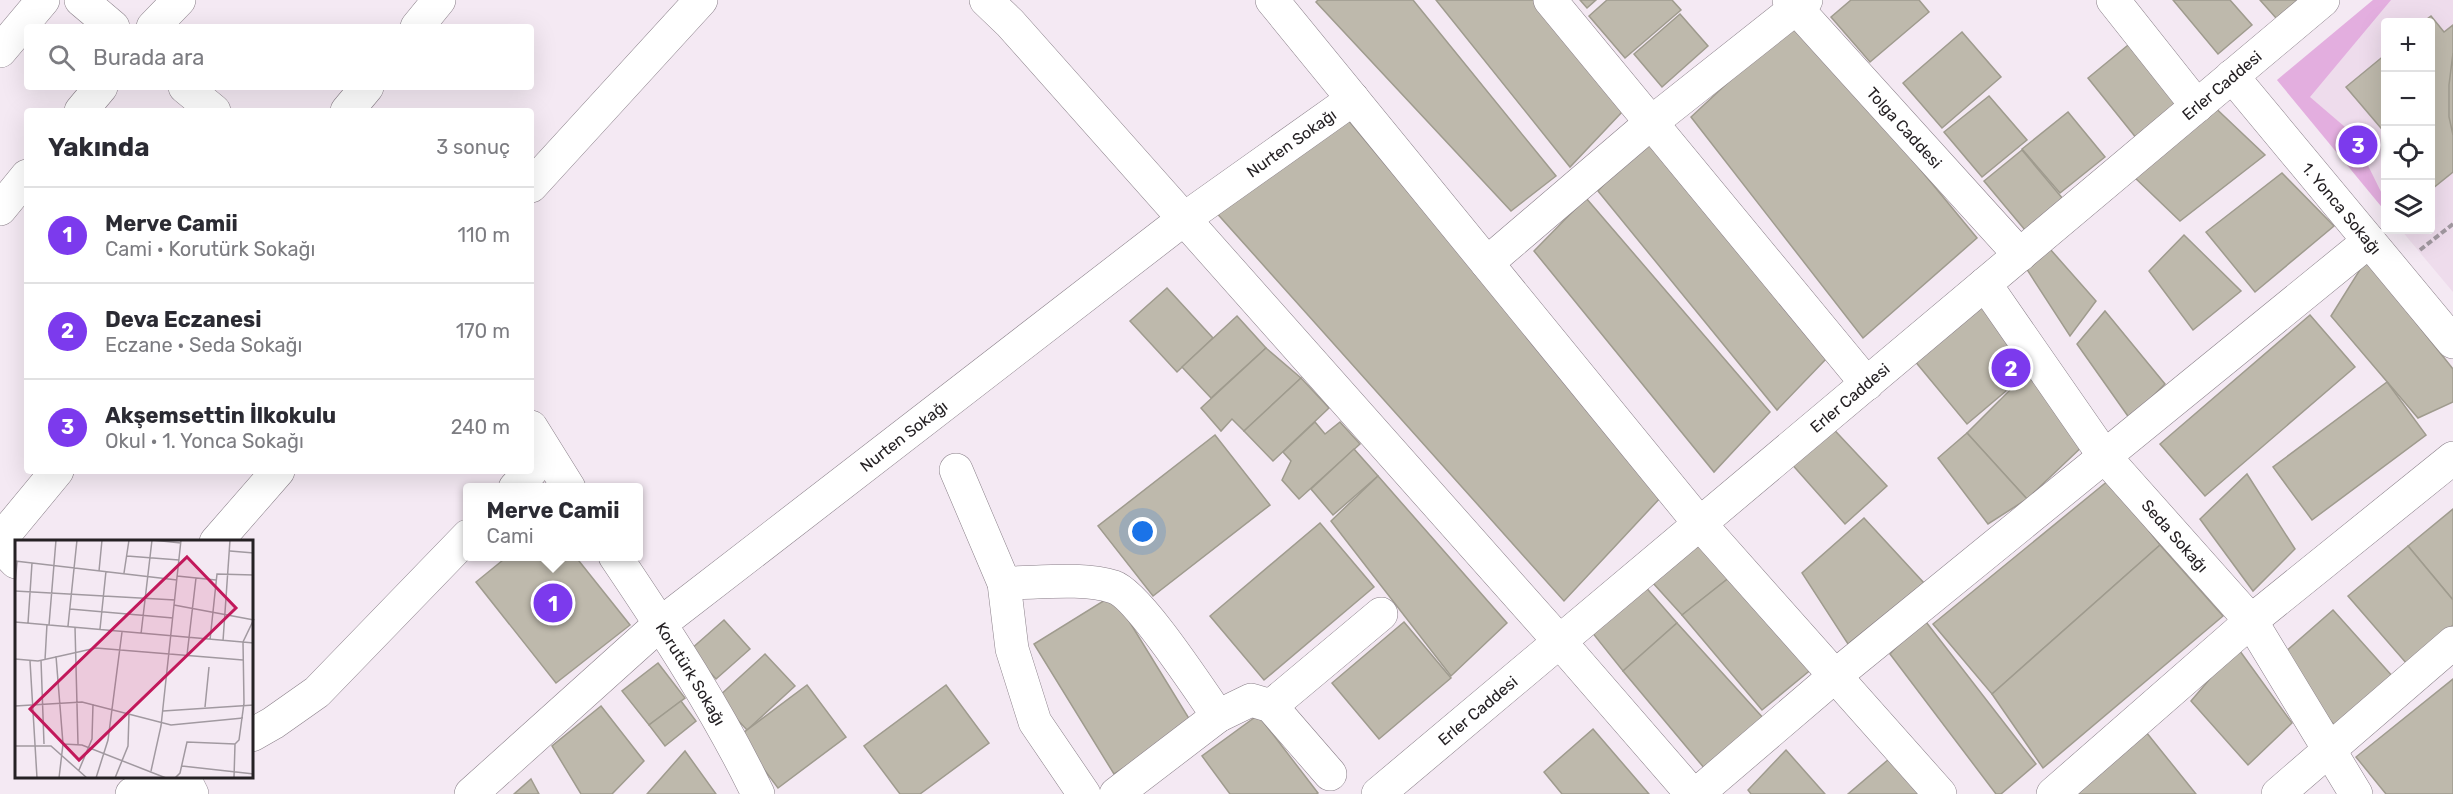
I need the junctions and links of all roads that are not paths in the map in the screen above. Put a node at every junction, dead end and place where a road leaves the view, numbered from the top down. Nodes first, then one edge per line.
1 (43, 0) edge
2 (81, 0) edge
3 (179, 0) edge
4 (439, 0) edge
5 (701, 0) edge
6 (986, 0) edge
7 (1272, 0) edge
8 (1550, 0) edge
9 (2113, 0) edge
10 (2324, 0) edge
11 (1797, 3) edge
12 (109, 24) edge
13 (156, 24) edge
14 (419, 24) edge
15 (0, 51) edge
16 (2232, 76) junction
17 (98, 90) edge
18 (189, 90) edge
19 (364, 90) edge
20 (1353, 99) junction
21 (2197, 106) junction
22 (84, 108) edge
23 (210, 108) edge
24 (349, 108) edge
25 (1652, 122) junction
26 (24, 180) edge
27 (534, 183) edge
28 (0, 209) edge
29 (1184, 219) junction
30 (2369, 242) junction
31 (2020, 255) junction
32 (1487, 263) junction
33 (1985, 284) junction
34 (2453, 342) edge
35 (1867, 384) junction
36 (535, 456) edge
37 (2105, 457) junction
38 (2453, 458) edge
39 (956, 470) dead end
40 (55, 474) edge
41 (275, 474) edge
42 (564, 483) edge
43 (1700, 524) junction
44 (0, 540) edge
45 (218, 540) edge
46 (463, 541) edge
47 (0, 546) edge
48 (15, 561) edge
49 (618, 561) edge
50 (1004, 583) junction
51 (1381, 614) dead end
52 (2251, 621) junction
53 (660, 624) junction
54 (1560, 642) junction
55 (2453, 644) edge
56 (1835, 676) junction
57 (1271, 706) junction
58 (1218, 716) junction
59 (254, 734) edge
60 (2328, 751) junction
61 (1330, 774) dead end
62 (166, 779) edge
63 (185, 779) edge
64 (132, 794) edge
65 (192, 794) edge
66 (471, 794) edge
67 (758, 794) edge
68 (1084, 794) edge
69 (1116, 794) edge
70 (1378, 794) edge
71 (1694, 794) edge
72 (1940, 794) edge
73 (2053, 794) edge
74 (2278, 794) edge
75 (2356, 794) edge

1 - 15 street
2 - 12 street
3 - 13 street
4 - 14 street
5 - 27 street
6 - 29 street
7 - 20 street
8 - 25 street
9 - 21 street
10 - 16 street, Erler Caddesi
11 - 25 street
11 - 31 street, Tolga Caddesi
16 - 21 street, Erler Caddesi
16 - 30 street, 1. Yonca Sokağı
17 - 22 street
18 - 23 street
19 - 24 street
20 - 29 street, Nurten Sokağı
20 - 32 street
21 - 31 street, Erler Caddesi
25 - 32 street
25 - 35 street
26 - 28 street
29 - 53 street, Nurten Sokağı
29 - 54 street
30 - 34 street, 1. Yonca Sokağı
30 - 37 street
31 - 33 street, Erler Caddesi
32 - 43 street
33 - 35 street, Erler Caddesi
33 - 37 street, Seda Sokağı
35 - 43 street, Erler Caddesi
36 - 42 street
37 - 52 street, Seda Sokağı
37 - 56 street
38 - 52 street
39 - 50 street
40 - 44 street
41 - 45 street
43 - 54 street, Erler Caddesi
43 - 56 street
46 - 59 street
47 - 48 street
49 - 53 street, Korutürk Sokağı
50 - 58 street
50 - 68 street
51 - 57 street
52 - 60 street, Seda Sokağı
52 - 73 street
53 - 66 street, Nurten Sokağı
53 - 67 street, Korutürk Sokağı
54 - 70 street, Erler Caddesi
54 - 71 street
55 - 60 street
56 - 71 street
56 - 72 street
57 - 58 street
57 - 61 street
58 - 69 street
60 - 74 street
60 - 75 street, Seda Sokağı
62 - 64 street
63 - 65 street

